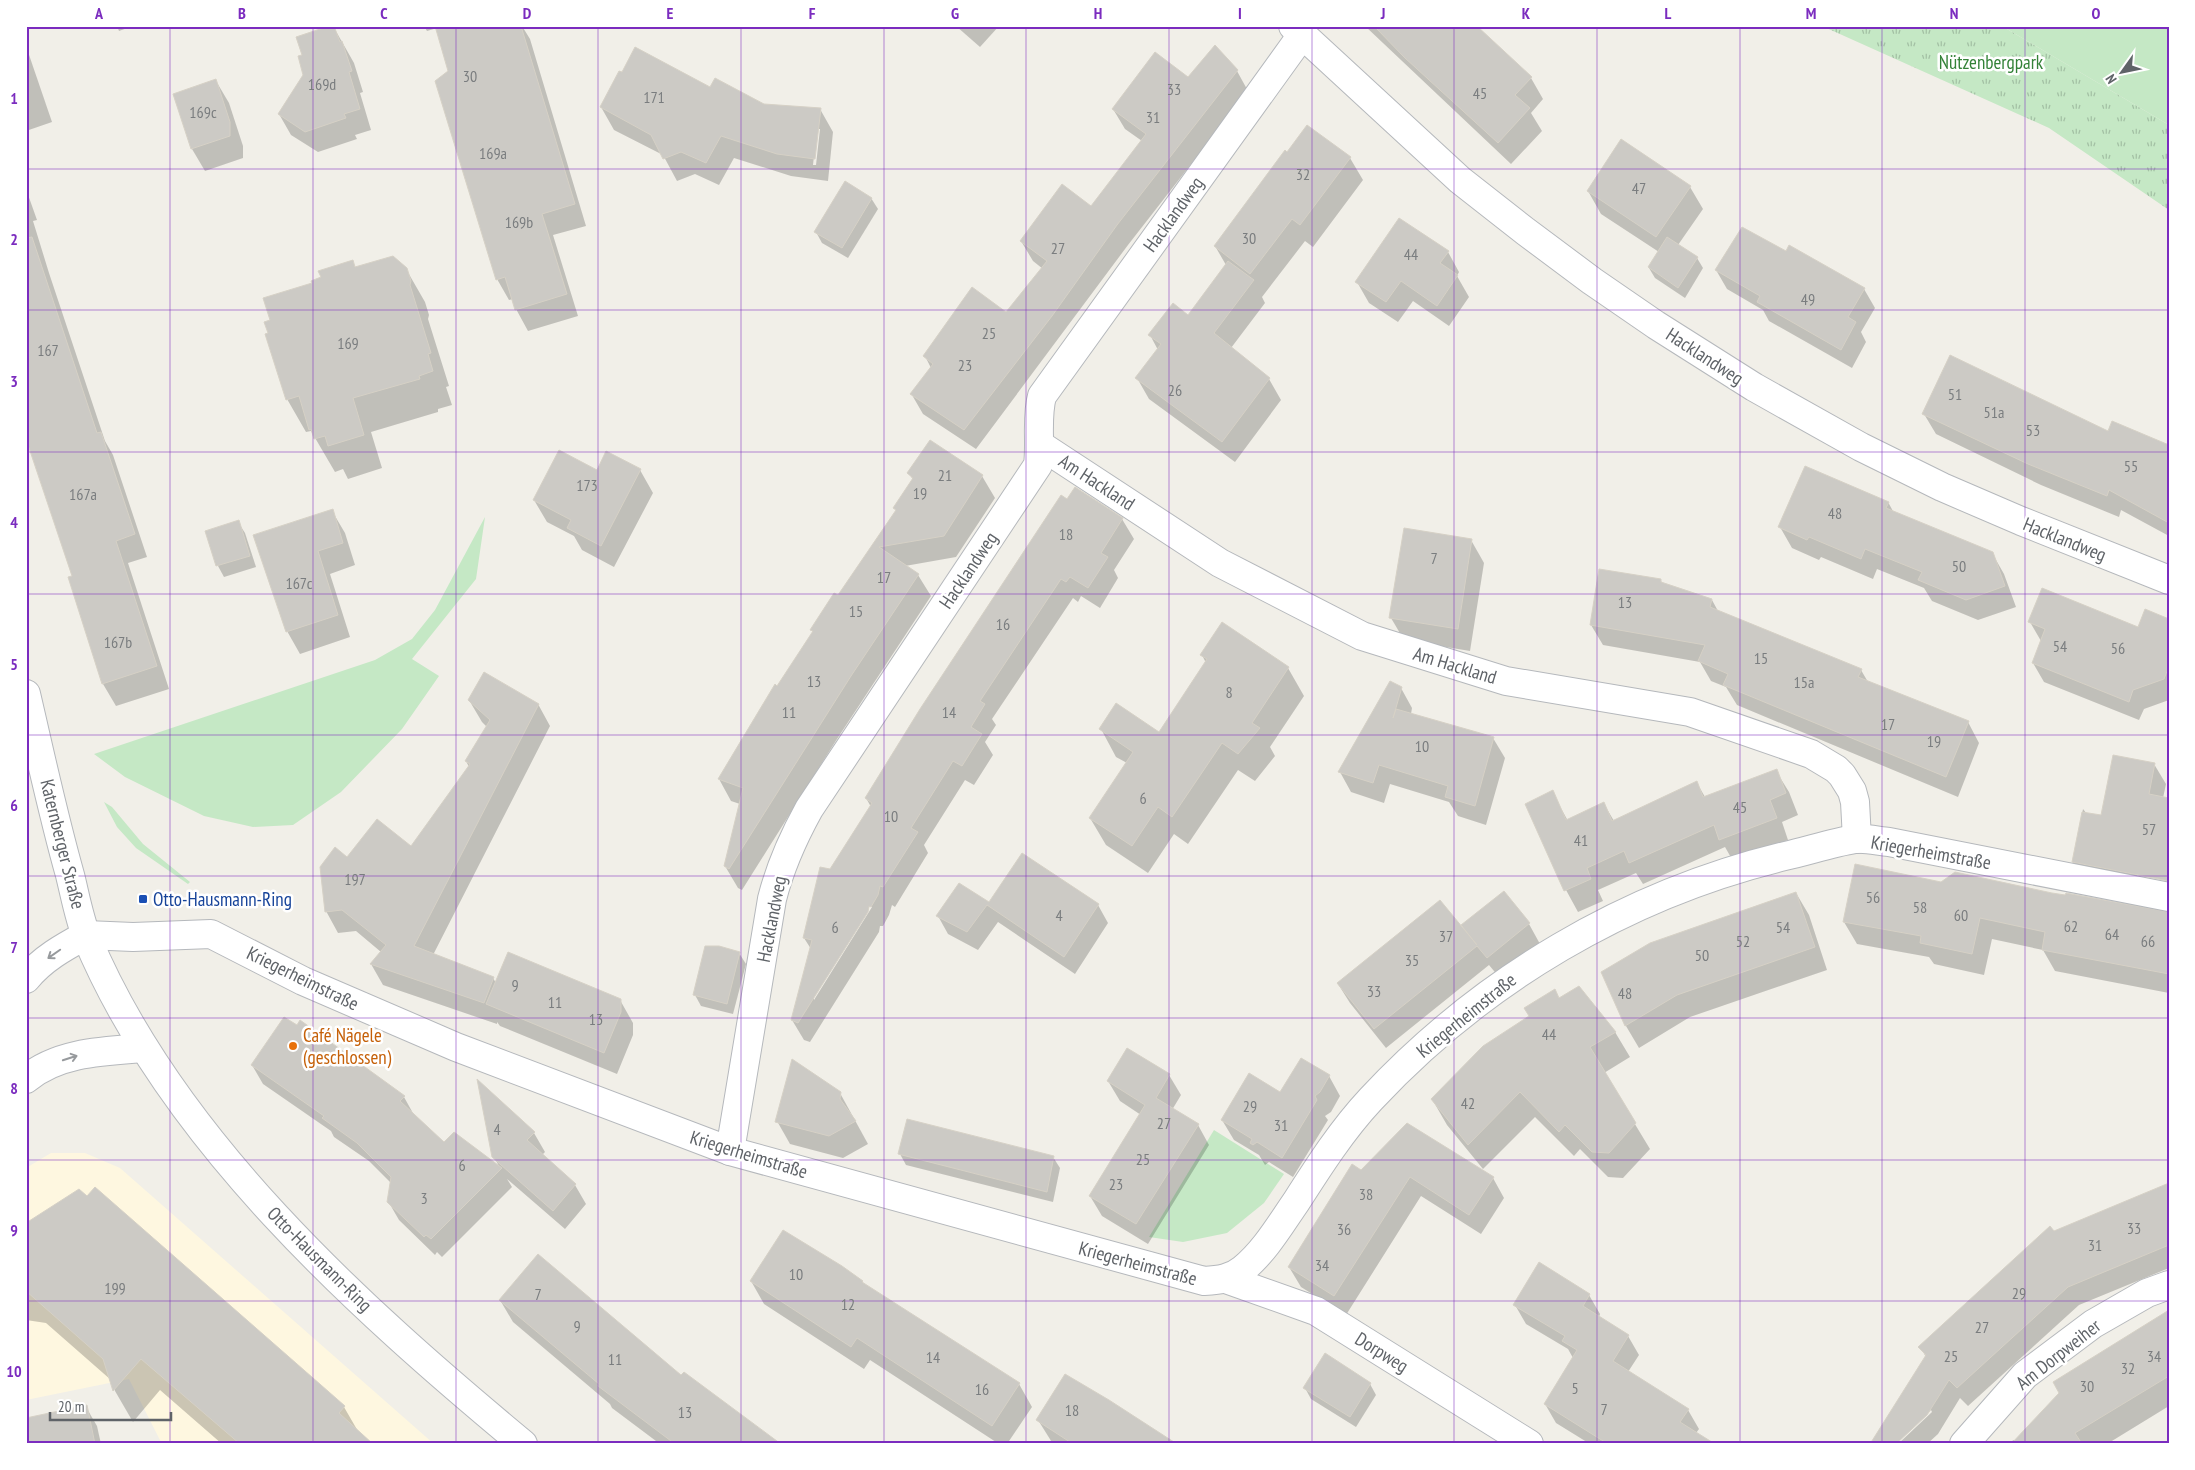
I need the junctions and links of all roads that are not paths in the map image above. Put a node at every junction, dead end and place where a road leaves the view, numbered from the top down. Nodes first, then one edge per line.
1 (1298, 31) edge
2 (1040, 445) junction
3 (2169, 580) edge
4 (26, 694) edge
5 (1857, 839) junction
6 (2169, 897) edge
7 (86, 935) junction
8 (26, 979) edge
9 (144, 1048) junction
10 (26, 1080) edge
11 (730, 1151) junction
12 (1226, 1279) junction
13 (2169, 1285) edge
14 (523, 1444) edge
15 (1529, 1444) edge
16 (1964, 1444) edge

1 - 2 street, Hacklandweg
1 - 3 street, Hacklandweg
2 - 5 street, Am Hackland
2 - 11 street, Hacklandweg
4 - 7 street, Katernberger Straße
5 - 6 street, Kriegerheimstraße
5 - 12 street, Kriegerheimstraße
7 -> 8 street, Katernberger Straße
7 - 9 street, Katernberger Straße
7 - 11 street, Kriegerheimstraße
10 -> 9 street
9 - 14 street, Otto-Hausmann-Ring
11 - 12 street, Kriegerheimstraße
12 - 15 street, Dorpweg
13 - 16 street, Am Dorpweiher

